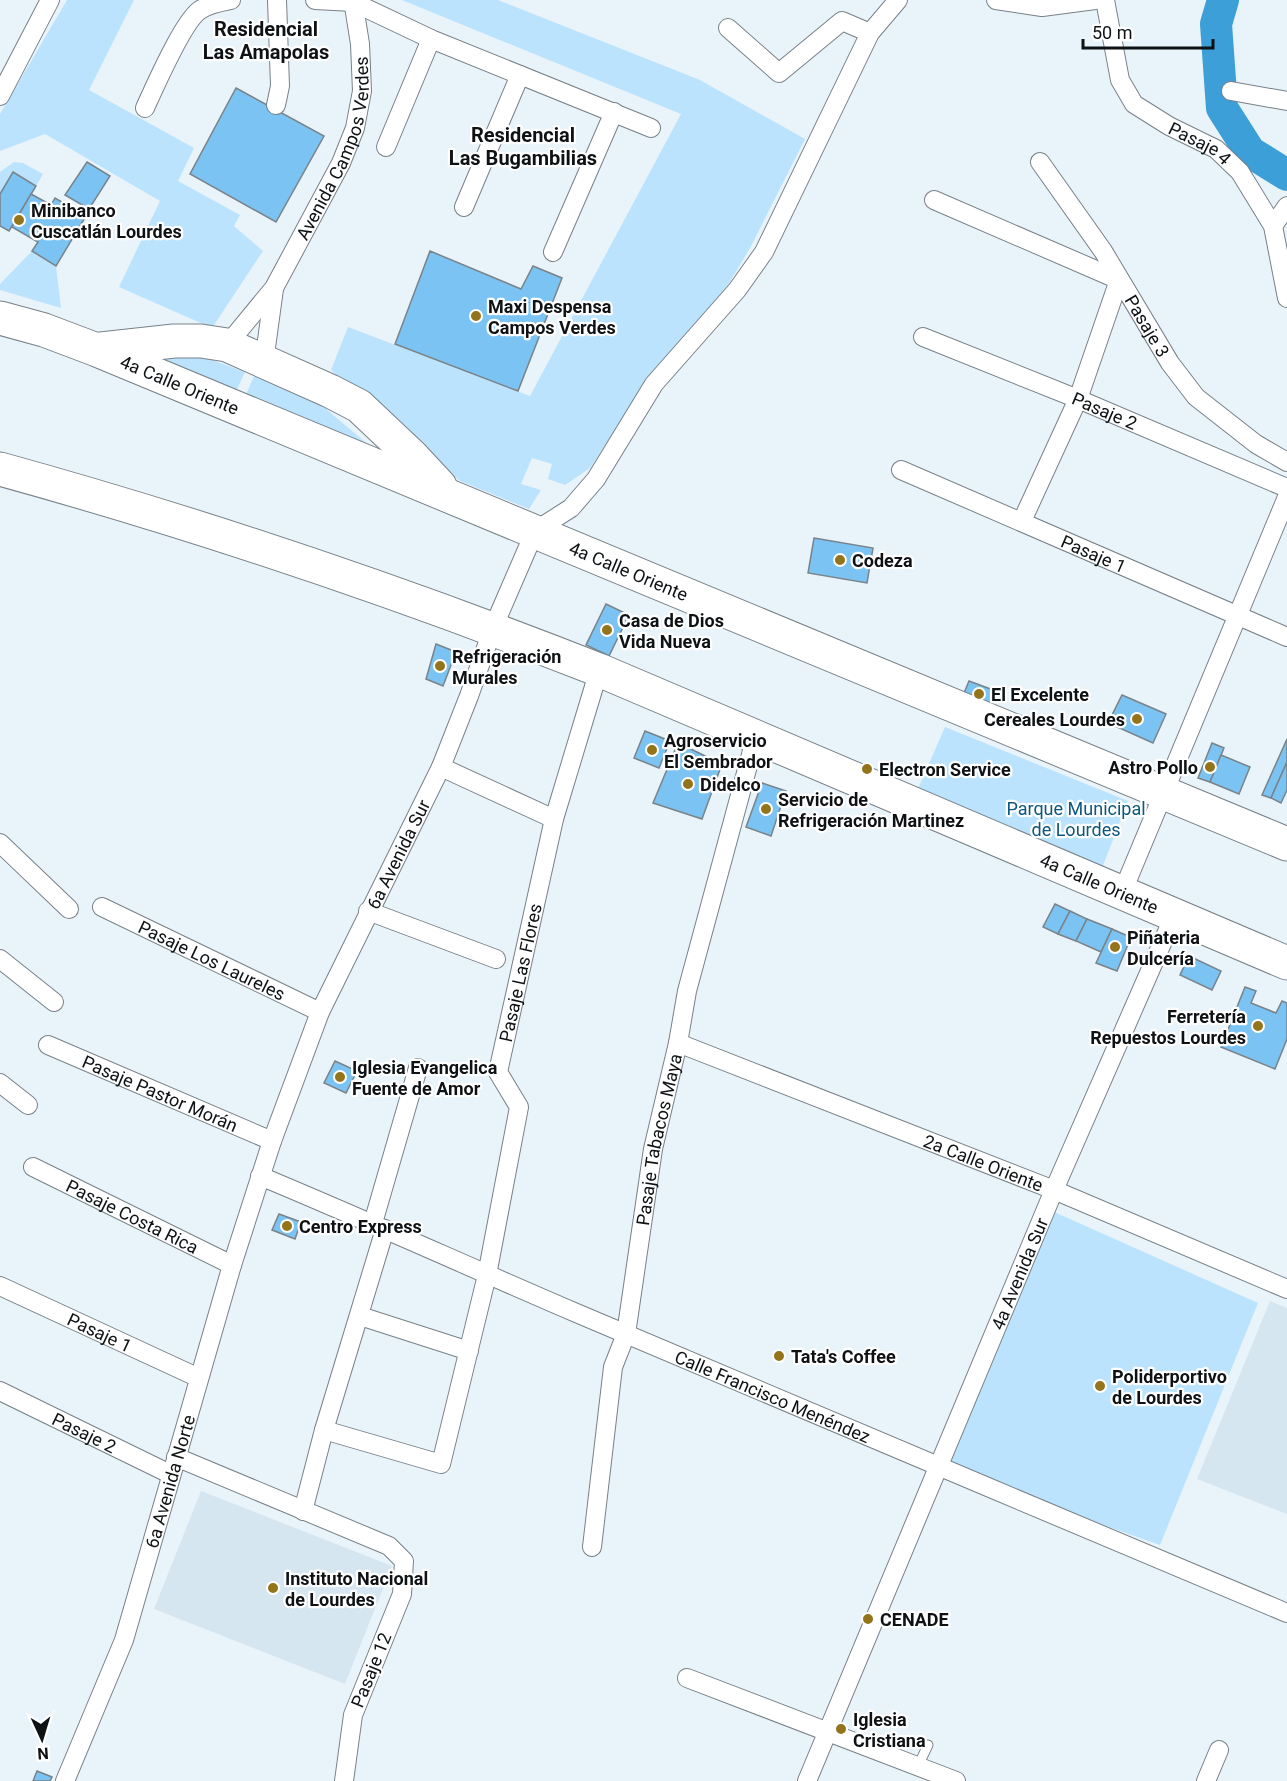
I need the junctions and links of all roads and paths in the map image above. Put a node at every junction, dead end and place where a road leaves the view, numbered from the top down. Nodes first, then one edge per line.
1 (50, 0) edge
2 (231, 0) edge
3 (277, 0) edge
4 (315, 0) edge
5 (897, 0) edge
6 (996, 0) edge
7 (1095, 0) edge
8 (1105, 0) edge
9 (353, 1) edge
10 (1076, 2) edge
11 (728, 28) dead end
12 (870, 33) junction
13 (432, 39) junction
14 (520, 75) junction
15 (1231, 91) dead end
16 (0, 96) edge
17 (1287, 101) edge
18 (276, 105) dead end
19 (145, 108) dead end
20 (614, 112) junction
21 (651, 128) dead end
22 (386, 147) dead end
23 (1040, 162) dead end
24 (934, 200) dead end
25 (1287, 206) edge
26 (464, 207) dead end
27 (1273, 226) junction
28 (553, 252) dead end
29 (1119, 280) junction
30 (274, 288) junction
31 (1287, 298) edge
32 (0, 318) edge
33 (923, 337) dead end
34 (227, 345) junction
35 (97, 350) junction
36 (264, 362) junction
37 (1078, 399) junction
38 (1287, 462) edge
39 (0, 469) edge
40 (901, 470) dead end
41 (1287, 488) edge
42 (447, 494) junction
43 (1287, 497) edge
44 (1022, 521) junction
45 (535, 531) junction
46 (1236, 617) junction
47 (493, 628) junction
48 (1287, 637) edge
49 (599, 670) junction
50 (756, 736) junction
51 (441, 767) junction
52 (1165, 793) junction
53 (554, 819) junction
54 (0, 843) edge
55 (1287, 844) edge
56 (1122, 893) junction
57 (102, 907) dead end
58 (69, 909) dead end
59 (368, 911) junction
60 (1174, 916) junction
61 (0, 959) edge
62 (496, 959) dead end
63 (1287, 963) edge
64 (54, 1002) dead end
65 (320, 1012) junction
66 (678, 1043) junction
67 (48, 1045) dead end
68 (418, 1068) dead end
69 (0, 1083) edge
70 (28, 1105) dead end
71 (272, 1141) junction
72 (33, 1167) dead end
73 (260, 1176) junction
74 (1054, 1190) junction
75 (379, 1226) junction
76 (232, 1265) junction
77 (487, 1275) junction
78 (0, 1286) edge
79 (1287, 1289) edge
80 (360, 1316) junction
81 (626, 1334) junction
82 (469, 1350) junction
83 (199, 1378) junction
84 (0, 1391) edge
85 (324, 1430) junction
86 (173, 1466) junction
87 (939, 1466) junction
88 (303, 1511) junction
89 (591, 1547) dead end
90 (404, 1561) joint
91 (1287, 1613) edge
92 (687, 1678) dead end
93 (827, 1732) junction
94 (928, 1745) dead end
95 (1219, 1750) dead end
96 (918, 1766) junction
97 (345, 1774) edge
98 (65, 1781) edge
99 (360, 1781) edge
100 (807, 1781) edge
101 (956, 1781) edge
102 (1206, 1781) edge

1 - 16 street
2 - 19 street
3 - 18 street
4 - 9 street
5 - 12 street
6 - 10 street
7 - 10 street
8 - 27 street, Pasaje 4
9 - 13 street
9 - 30 street, Avenida Campos Verdes
11 - 12 street
12 - 45 street
13 - 14 street
13 - 22 street
14 - 20 street
14 - 26 street
15 - 17 street
20 - 21 street
20 - 28 street
23 - 29 street, Pasaje 3
24 - 29 street
25 - 27 street
27 - 31 street, Pasaje 4
29 - 37 street
29 - 38 street, Pasaje 3
30 - 34 street, Avenida Campos Verdes
30 - 36 street, Avenida Campos Verdes
32 - 35 highway, 4a Calle Oriente
33 - 37 street, Pasaje 2
34 - 35 highway
34 - 36 highway
35 - 42 highway, 4a Calle Oriente
36 - 42 highway
37 - 41 street, Pasaje 2
37 - 44 street
39 - 47 highway, 4a Calle Oriente
40 - 44 street, Pasaje 1
42 - 45 highway, 4a Calle Oriente
43 - 46 street
44 - 46 street, Pasaje 1
45 - 47 street, 6a Avenida Sur
45 - 52 highway, 4a Calle Oriente
46 - 48 street, Pasaje 1
46 - 52 street
47 - 49 highway, 4a Calle Oriente
47 - 51 street, 6a Avenida Sur
49 - 50 highway, 4a Calle Oriente
49 - 53 street, Pasaje Las Flores
50 - 56 highway, 4a Calle Oriente
50 - 66 street, Pasaje Tabacos Maya
51 - 53 street
51 - 59 street, 6a Avenida Sur
52 - 55 highway, 4a Calle Oriente
52 - 56 street
53 - 77 street, Pasaje Las Flores
54 - 58 street
56 - 60 highway, 4a Calle Oriente
57 - 65 street, Pasaje Los Laureles
59 - 62 street
59 - 65 street, 6a Avenida Sur
60 - 63 highway, 4a Calle Oriente
60 - 74 street, 4a Avenida Sur
61 - 64 street
65 - 71 street, 6a Avenida Sur
66 - 74 street, 2a Calle Oriente
66 - 81 street, Pasaje Tabacos Maya
67 - 71 street, Pasaje Pastor Morán
68 - 75 street
69 - 70 street
71 - 73 street, 6a Avenida Sur
72 - 76 street, Pasaje Costa Rica
73 - 75 street, Calle Francisco Menéndez
73 - 76 street, 6a Avenida Norte
74 - 79 street, 2a Calle Oriente
74 - 87 street, 4a Avenida Sur
75 - 77 street, Calle Francisco Menéndez
75 - 80 street
76 - 83 street, 6a Avenida Norte
77 - 81 street, Calle Francisco Menéndez
77 - 82 street, Pasaje Las Flores
78 - 83 street, Pasaje 1
80 - 82 street
80 - 85 street
81 - 87 street, Calle Francisco Menéndez
81 - 89 street, Pasaje Tabacos Maya
82 - 85 street, Pasaje Las Flores
83 - 86 street, 6a Avenida Norte
84 - 86 street, Pasaje 2
85 - 88 street
86 - 88 street, Pasaje 2
86 - 98 street, 6a Avenida Norte
87 - 91 street, Calle Francisco Menéndez
87 - 93 street, 4a Avenida Sur
88 - 90 street, Pasaje 2
90 - 97 street, Pasaje 12
92 - 93 street
93 - 96 street
93 - 100 street, 4a Avenida Sur
94 - 96 lane
95 - 102 street
96 - 101 street
97 - 99 street

